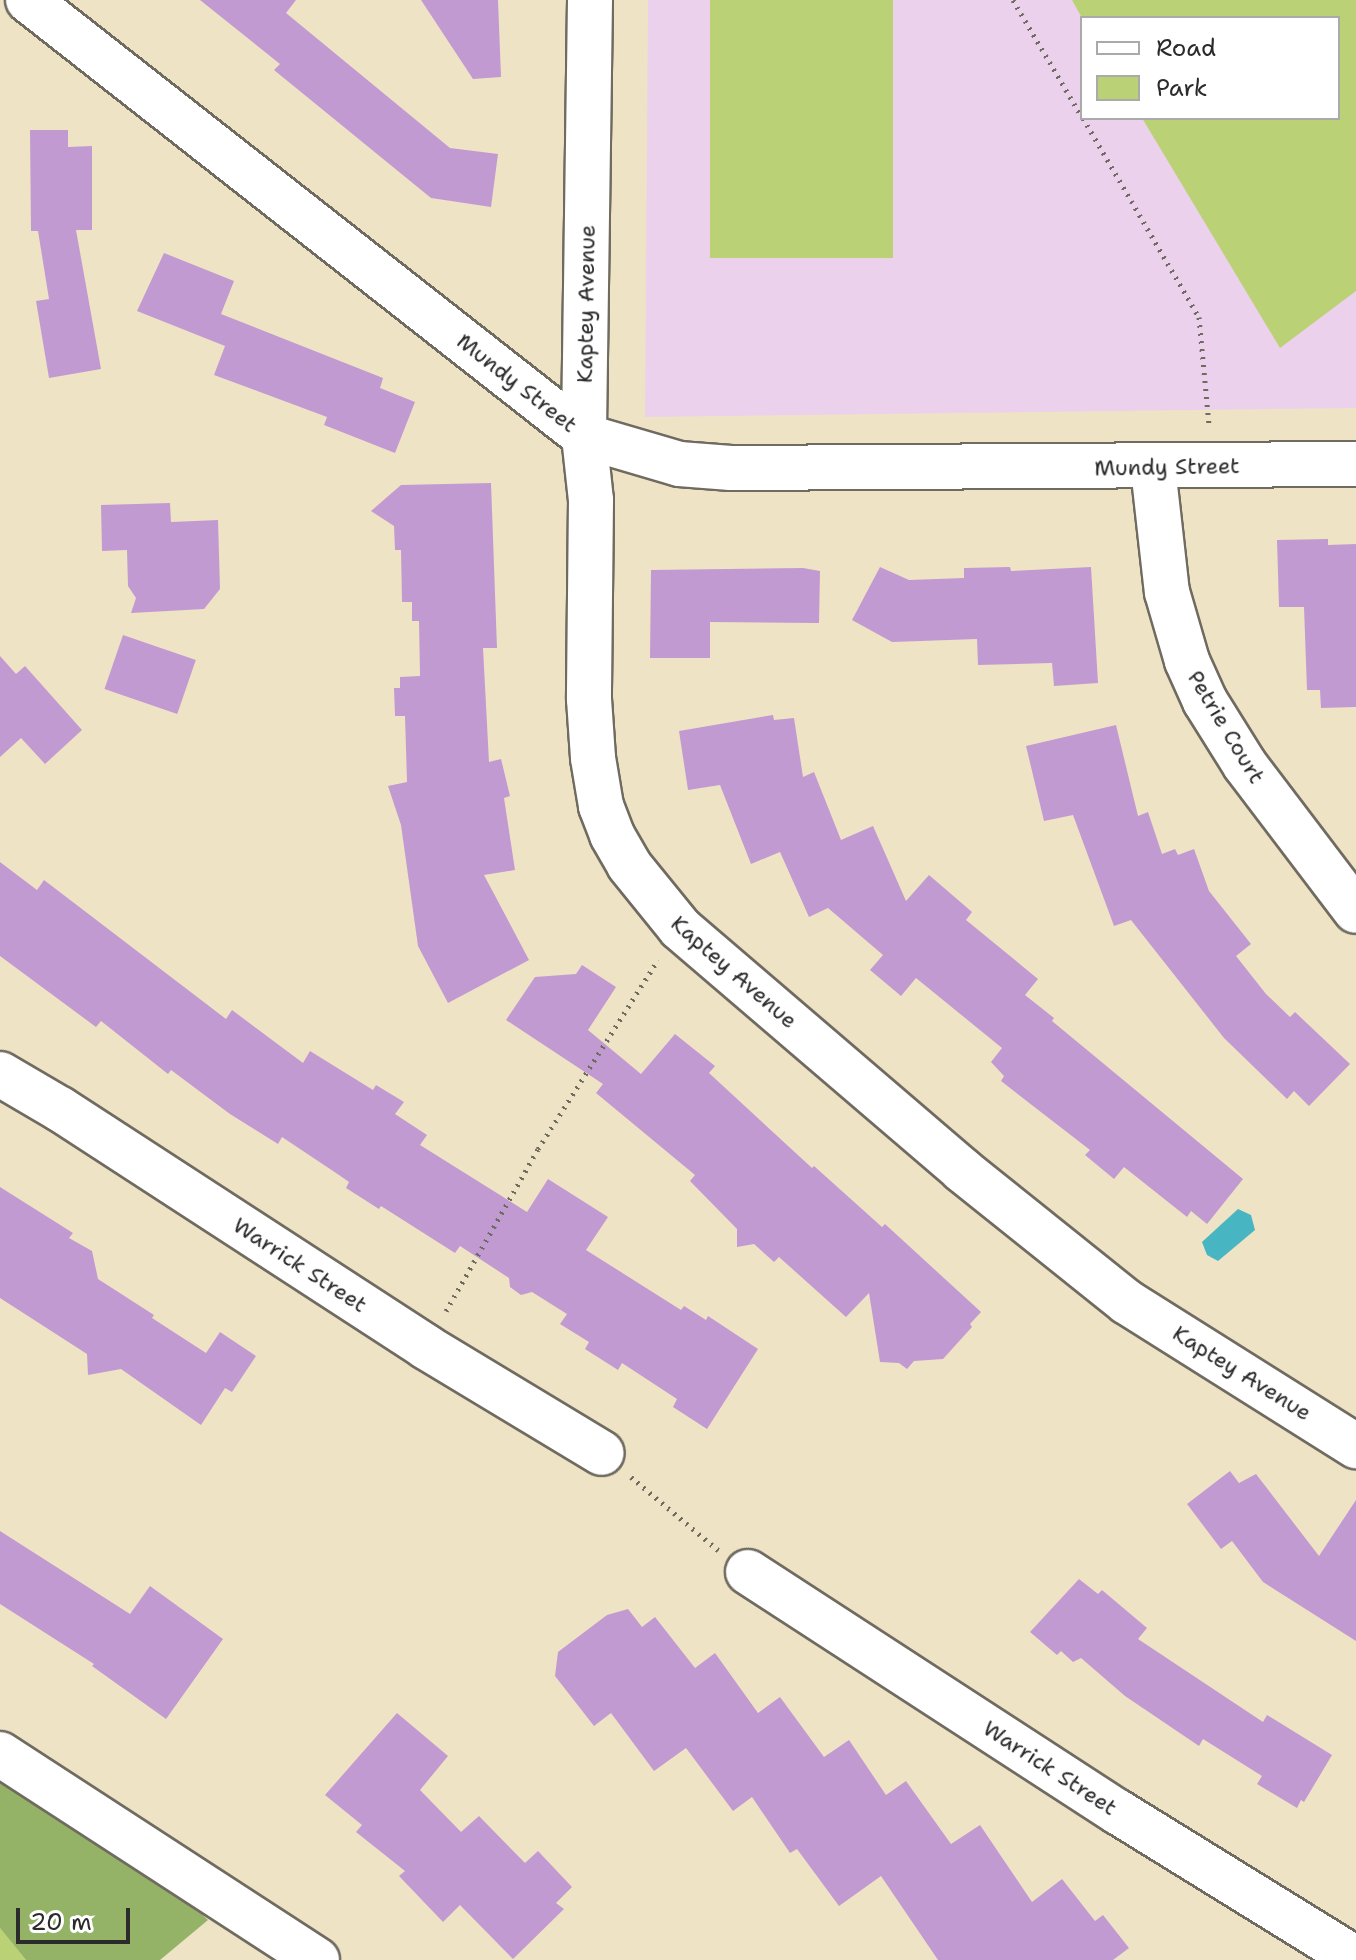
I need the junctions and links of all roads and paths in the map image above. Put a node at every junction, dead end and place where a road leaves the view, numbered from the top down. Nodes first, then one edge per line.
1 (28, 0) edge
2 (590, 0) edge
3 (1013, 0) edge
4 (1080, 115) edge
5 (1083, 120) edge
6 (1212, 435) dead end
7 (584, 436) junction
8 (1356, 464) edge
9 (1153, 468) junction
10 (1356, 911) edge
11 (680, 928) junction
12 (0, 1074) edge
13 (426, 1347) junction
14 (1356, 1446) edge
15 (602, 1453) joint
16 (748, 1572) joint
17 (0, 1754) edge
18 (1356, 1959) edge
19 (317, 1960) edge

1 - 7 street, Mundy Street
2 - 7 street, Kaptey Avenue
3 - 4 path
5 - 6 path
7 - 9 street, Mundy Street
7 - 11 street, Kaptey Avenue
8 - 9 street, Mundy Street
9 - 10 street, Petrie Court
11 - 13 path
11 - 14 street, Kaptey Avenue
12 - 13 street, Warrick Street
13 - 15 street, Warrick Street
15 - 16 path
16 - 18 street, Warrick Street
17 - 19 street

